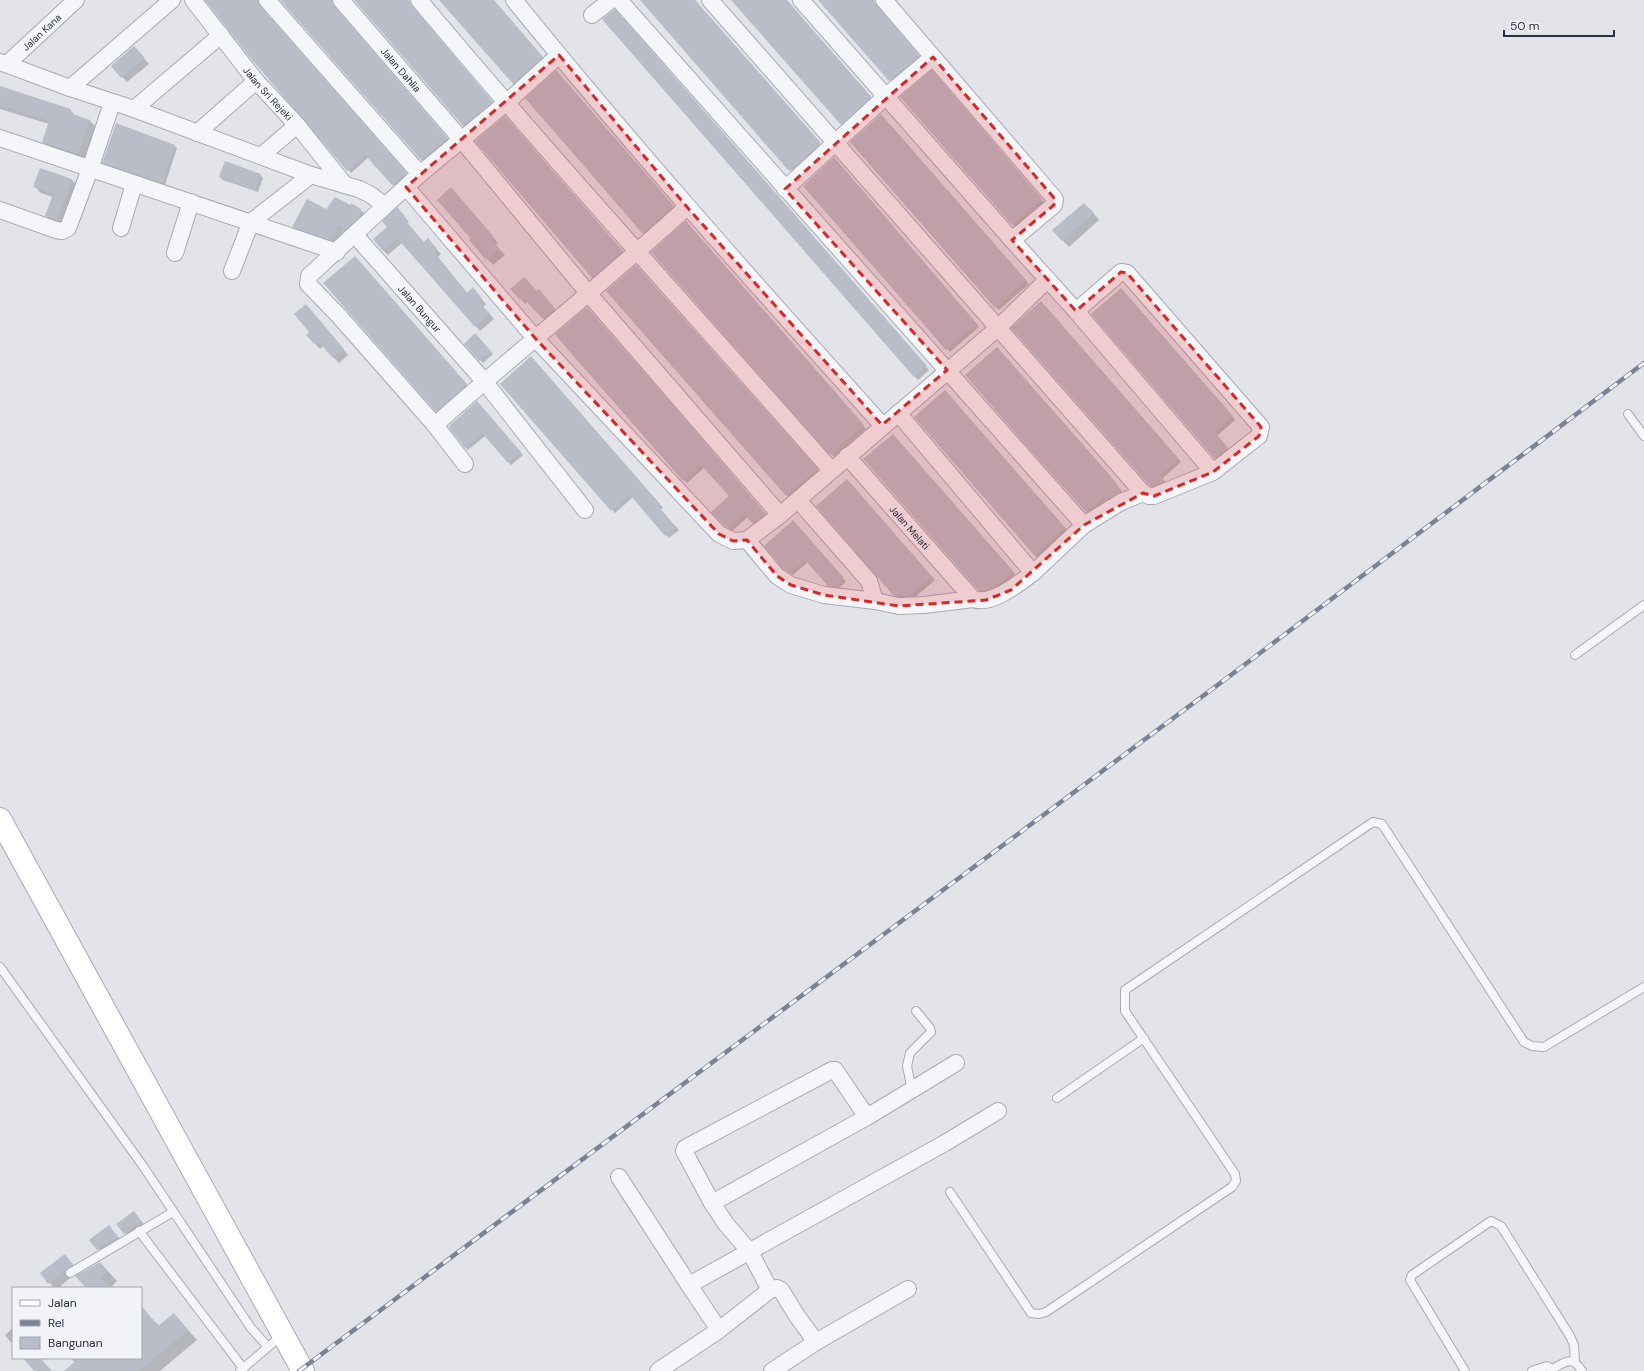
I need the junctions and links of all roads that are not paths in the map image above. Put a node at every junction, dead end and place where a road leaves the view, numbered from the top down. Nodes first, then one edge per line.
1 (76, 0) edge
2 (172, 0) edge
3 (193, 0) edge
4 (267, 0) edge
5 (341, 0) edge
6 (419, 0) edge
7 (514, 0) edge
8 (611, 0) edge
9 (619, 0) edge
10 (710, 0) edge
11 (801, 0) edge
12 (884, 0) edge
13 (592, 15) dead end
14 (221, 35) junction
15 (558, 56) junction
16 (933, 57) junction
17 (4, 63) edge
18 (256, 81) junction
19 (70, 88) junction
20 (885, 97) junction
21 (112, 103) junction
22 (506, 103) junction
23 (134, 109) junction
24 (297, 125) junction
25 (197, 133) junction
26 (0, 138) edge
27 (461, 139) junction
28 (836, 144) junction
29 (261, 156) junction
30 (90, 169) junction
31 (420, 174) junction
32 (311, 175) junction
33 (134, 184) junction
34 (345, 185) junction
35 (406, 187) junction
36 (785, 189) junction
37 (191, 202) junction
38 (385, 206) junction
39 (687, 207) junction
40 (0, 210) edge
41 (251, 222) junction
42 (120, 228) dead end
43 (355, 235) junction
44 (1012, 240) junction
45 (639, 251) junction
46 (336, 252) junction
47 (175, 253) dead end
48 (232, 271) dead end
49 (1048, 280) junction
50 (588, 293) junction
51 (1076, 311) junction
52 (999, 327) junction
53 (535, 338) junction
54 (947, 370) junction
55 (484, 381) junction
56 (898, 413) junction
57 (1628, 414) dead end
58 (435, 425) junction
59 (882, 426) junction
60 (1644, 436) edge
61 (847, 456) junction
62 (465, 464) dead end
63 (831, 470) junction
64 (1213, 472) junction
65 (1143, 492) junction
66 (798, 500) junction
67 (585, 510) dead end
68 (780, 515) junction
69 (1084, 526) junction
70 (746, 540) junction
71 (1033, 573) junction
72 (974, 599) junction
73 (875, 601) junction
74 (1644, 605) edge
75 (1575, 655) dead end
76 (0, 819) edge
77 (0, 967) edge
78 (1644, 987) edge
79 (916, 1011) dead end
80 (1144, 1038) junction
81 (956, 1063) dead end
82 (912, 1091) junction
83 (1057, 1098) dead end
84 (998, 1111) dead end
85 (867, 1117) junction
86 (619, 1177) dead end
87 (950, 1192) dead end
88 (712, 1203) junction
89 (173, 1212) junction
90 (139, 1231) junction
91 (750, 1252) junction
92 (70, 1273) dead end
93 (689, 1284) junction
94 (908, 1289) dead end
95 (770, 1290) junction
96 (719, 1330) junction
97 (275, 1340) junction
98 (816, 1342) junction
99 (1575, 1362) junction
100 (242, 1370) edge
101 (1552, 1370) edge
102 (303, 1371) edge
103 (658, 1371) edge
104 (772, 1371) edge
105 (1465, 1371) edge
106 (1532, 1371) edge
107 (1582, 1371) edge

1 - 17 street, Jalan Kana
2 - 19 street
3 - 14 street, Jalan Sri Rejeki
4 - 31 street
5 - 27 street, Jalan Dahlia
6 - 22 street
7 - 15 street
8 - 13 street
9 - 36 street
10 - 28 street
11 - 20 street
12 - 16 street
14 - 18 street, Jalan Sri Rejeki
14 - 23 street
15 - 22 street
15 - 39 street
16 - 20 street
16 - 44 street
17 - 19 street
18 - 24 street, Jalan Sri Rejeki
18 - 25 street
19 - 21 street
20 - 28 street
20 - 44 street
21 - 23 street
21 - 30 street
22 - 27 street
22 - 45 street
23 - 25 street
24 - 29 street
24 - 34 street, Jalan Sri Rejeki
25 - 29 street
26 - 30 street
27 - 31 street
27 - 50 street, Jalan Dahlia
28 - 36 street
28 - 52 street
29 - 32 street
30 - 33 street
30 - 40 street
31 - 35 street
32 - 34 street
32 - 41 street
33 - 37 street
33 - 42 street
34 - 38 street
35 - 38 street
35 - 53 street
36 - 54 street
37 - 41 street
37 - 47 street
38 - 43 street
39 - 45 street
39 - 59 street
41 - 46 street
41 - 48 street
43 - 46 street
43 - 55 street, Jalan Bungur
44 - 49 street
45 - 50 street
45 - 63 street
46 - 58 street
49 - 51 street
49 - 52 street
50 - 53 street
50 - 68 street, Jalan Dahlia
51 - 64 street
51 - 64 street
52 - 54 street
52 - 65 street
53 - 55 street
53 - 70 street
54 - 56 street
54 - 69 street
55 - 58 street
55 - 67 street, Jalan Bungur
56 - 59 street
56 - 71 street
57 - 60 lane
58 - 62 street
59 - 61 street
61 - 63 street
61 - 72 street, Jalan Melati
63 - 66 street
64 - 65 street
65 - 69 street
66 - 68 street
66 - 73 street
68 - 70 street
69 - 71 street
70 - 73 street
71 - 72 street
72 - 73 street
74 - 75 lane
76 - 97 street
77 - 89 lane
78 - 80 lane
79 - 82 lane
80 - 83 lane
80 - 87 lane
81 - 82 street
82 - 85 street
84 - 91 street
85 - 88 street
85 - 88 street
86 - 93 street
88 - 91 street
89 - 90 lane
89 - 97 lane
90 - 92 lane
90 - 100 lane
91 - 93 street
91 - 95 street
93 - 96 street
94 - 98 street
95 - 96 street
95 - 98 street
96 - 103 street
97 - 100 lane
97 - 102 street
98 - 104 street
99 - 101 lane
99 - 105 lane
99 - 107 lane
101 - 106 lane

